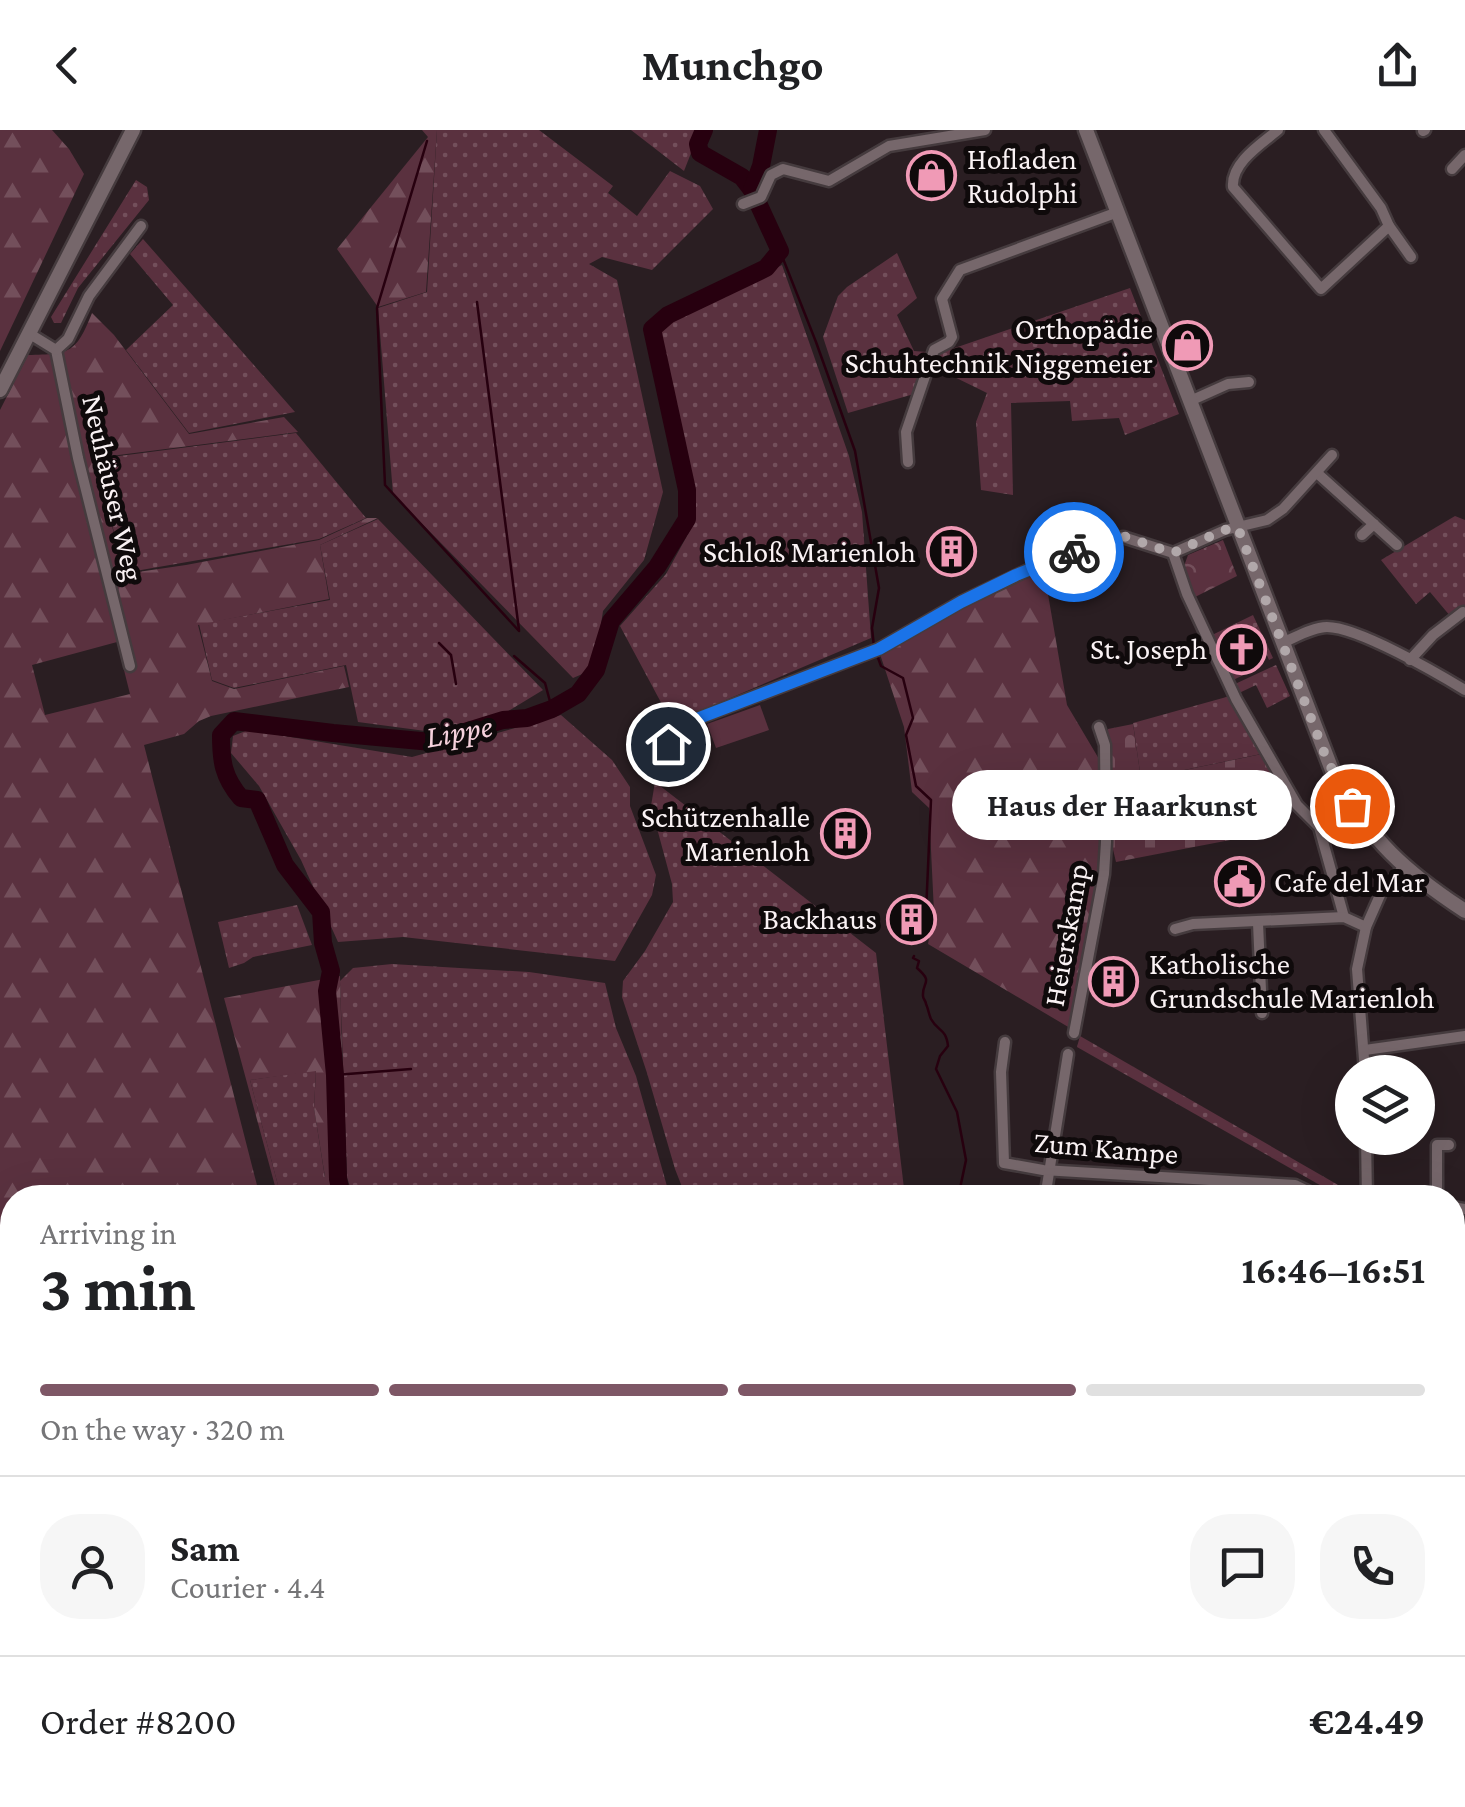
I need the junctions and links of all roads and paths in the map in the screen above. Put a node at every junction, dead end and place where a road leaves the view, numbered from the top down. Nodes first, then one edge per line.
1 (133, 130) edge
2 (986, 130) edge
3 (1086, 130) edge
4 (1278, 130) edge
5 (1324, 130) edge
6 (1465, 155) edge
7 (1452, 169) dead end
8 (746, 204) dead end
9 (1118, 212) junction
10 (142, 226) dead end
11 (1389, 226) junction
12 (1410, 258) dead end
13 (30, 334) junction
14 (56, 350) junction
15 (1250, 382) dead end
16 (0, 390) edge
17 (1190, 401) junction
18 (1332, 455) dead end
19 (908, 462) dead end
20 (1317, 473) junction
21 (1374, 524) junction
22 (1238, 528) junction
23 (1362, 535) dead end
24 (1397, 546) dead end
25 (1173, 553) junction
26 (1463, 612) edge
27 (1282, 643) junction
28 (1410, 660) junction
29 (130, 666) dead end
30 (1465, 690) edge
31 (1098, 727) dead end
32 (662, 756) dead end
33 (1404, 868) junction
34 (1465, 911) edge
35 (1344, 917) junction
36 (1258, 923) junction
37 (1366, 927) junction
38 (1174, 928) dead end
39 (1262, 1013) dead end
40 (1074, 1032) dead end
41 (1465, 1036) edge
42 (1005, 1042) dead end
43 (1365, 1050) junction
44 (1068, 1054) dead end
45 (1365, 1055) edge
46 (1449, 1144) dead end
47 (1366, 1155) edge
48 (1049, 1170) junction
49 (1238, 1183) joint
50 (1047, 1185) edge
51 (1296, 1185) edge
52 (1367, 1185) edge
53 (1437, 1185) edge

1 - 13 street
2 - 8 street
3 - 9 street
4 - 11 street
5 - 11 street
6 - 7 street
9 - 17 street
9 - 19 street
10 - 14 street
11 - 12 street
13 - 14 street
13 - 16 street
14 - 29 street, Neuhäuser Weg
15 - 17 street
17 - 22 street
18 - 20 street
20 - 21 street
20 - 22 street
21 - 23 street
21 - 24 street
22 - 25 street
22 - 27 street
25 - 32 street
25 - 35 street
26 - 28 street
27 - 28 street
27 - 33 street
28 - 30 street
31 - 40 street, Heierskamp
33 - 34 street
33 - 37 street
35 - 36 street
35 - 37 street
36 - 38 street
36 - 39 street
37 - 43 street
41 - 43 street
42 - 48 street, Zum Kampe
43 - 45 street
44 - 48 street, Heierskamp
46 - 53 street
47 - 52 street
48 - 49 street, Zum Kampe
48 - 50 street, Heierskamp
49 - 51 street, Zum Kampe

